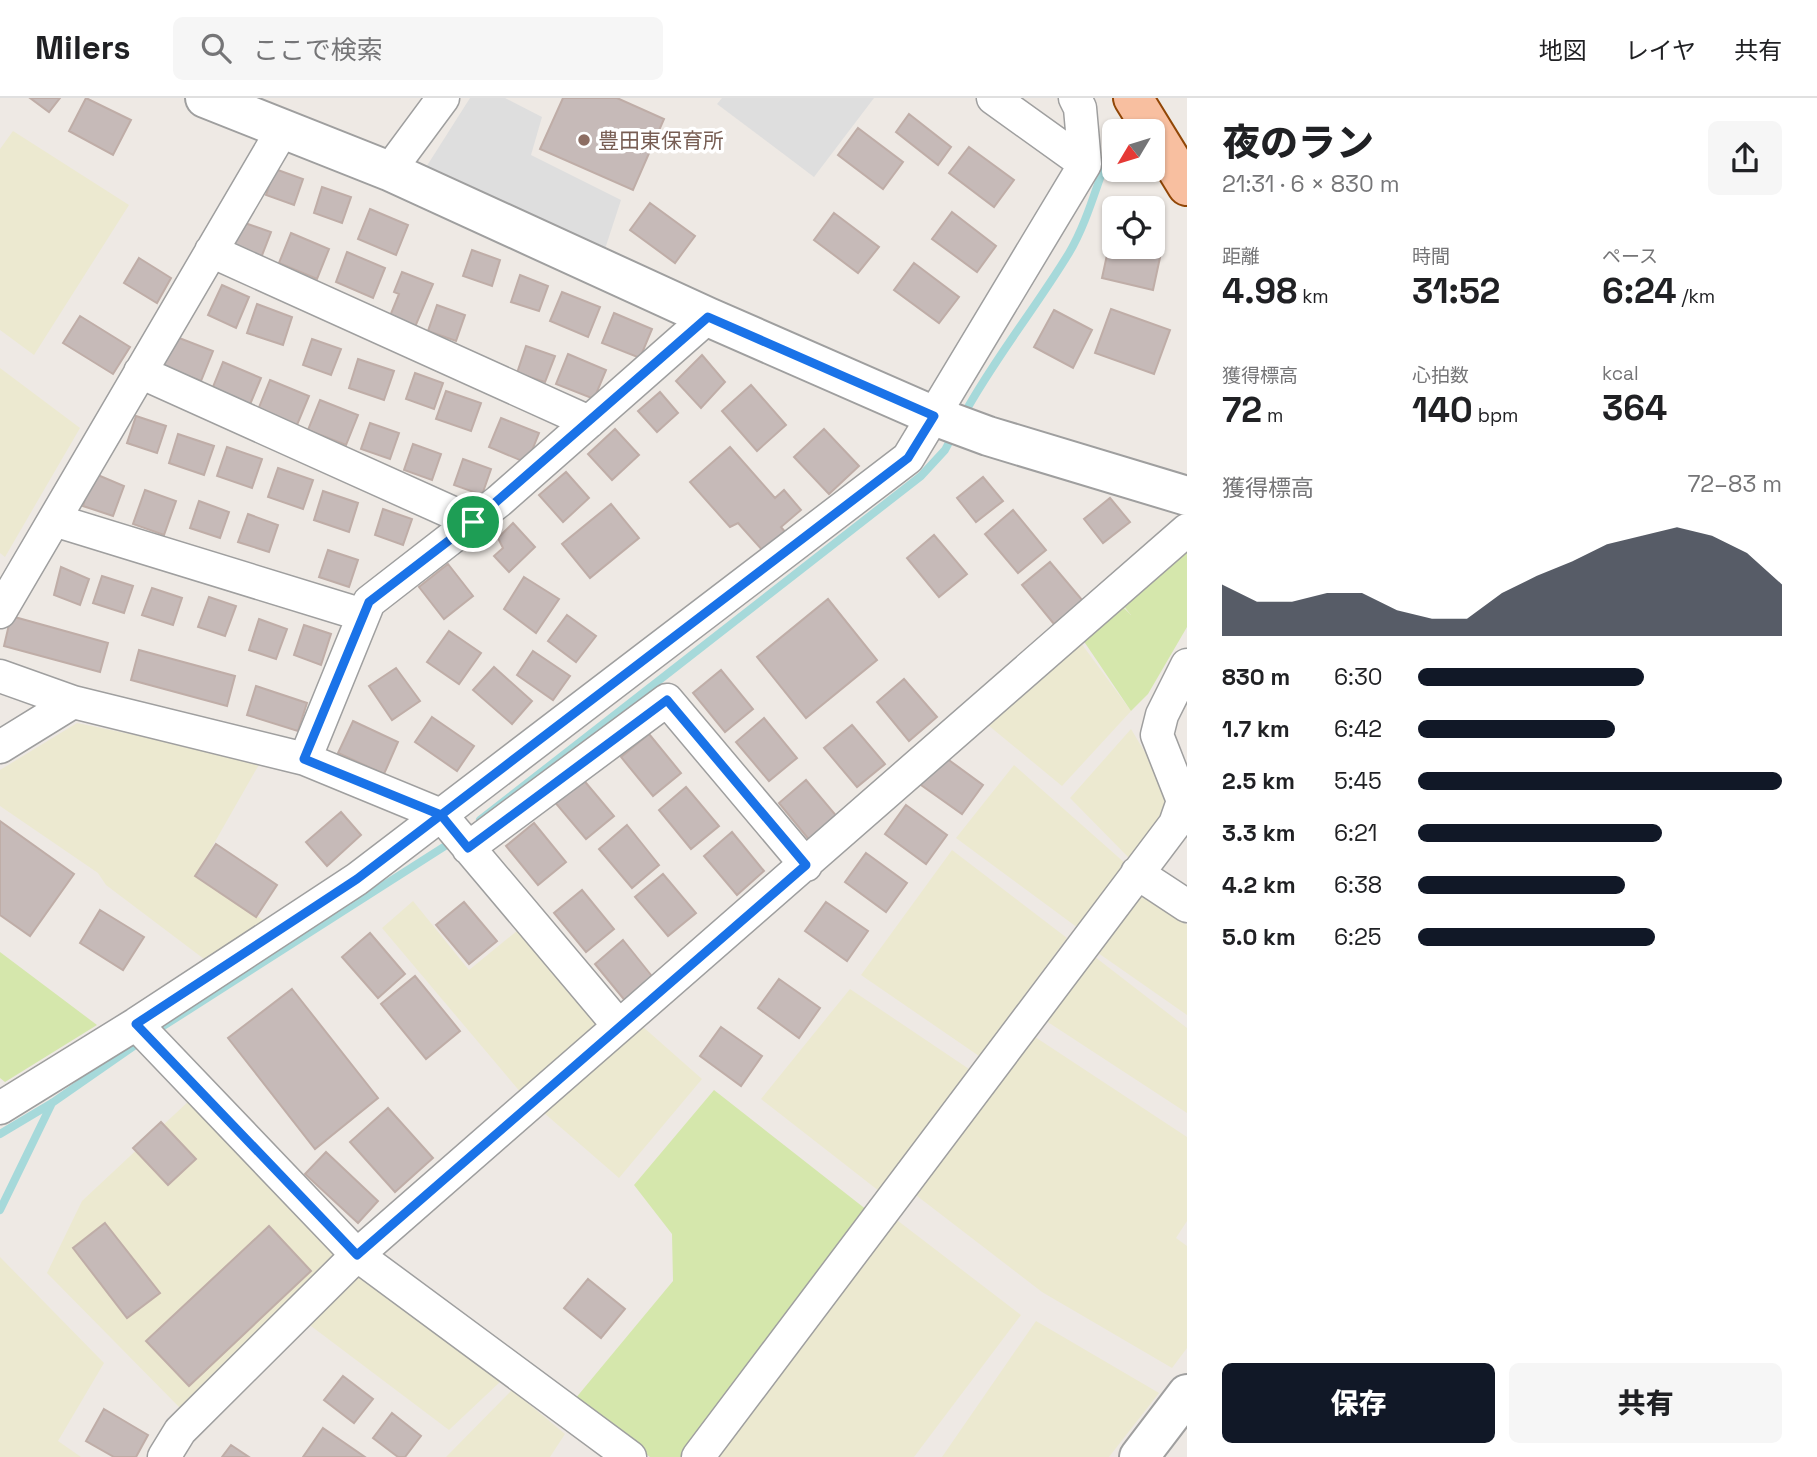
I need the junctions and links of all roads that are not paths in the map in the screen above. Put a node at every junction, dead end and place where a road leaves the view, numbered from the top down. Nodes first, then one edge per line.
1 (205, 98) edge
2 (443, 98) edge
3 (993, 98) edge
4 (1075, 98) edge
5 (1133, 98) edge
6 (283, 129) junction
7 (1086, 164) junction
8 (389, 171) junction
9 (1187, 186) edge
10 (211, 251) junction
11 (708, 317) junction
12 (140, 372) junction
13 (934, 416) junction
14 (589, 422) junction
15 (1187, 496) edge
16 (54, 520) junction
17 (473, 522) junction
18 (1187, 530) edge
19 (0, 612) edge
20 (363, 614) junction
21 (1187, 665) edge
22 (0, 676) edge
23 (73, 702) junction
24 (0, 747) edge
25 (304, 759) junction
26 (441, 815) junction
27 (468, 848) junction
28 (806, 865) junction
29 (1137, 873) junction
30 (1187, 906) edge
31 (619, 1026) junction
32 (147, 1035) junction
33 (0, 1108) edge
34 (357, 1255) junction
35 (1187, 1394) edge
36 (164, 1457) edge
37 (630, 1457) edge
38 (698, 1457) edge
39 (1139, 1457) edge

1 - 6 street
2 - 8 street
3 - 7 street
4 - 7 street
5 - 9 main road
6 - 8 street
6 - 10 street
7 - 13 street
8 - 11 street
10 - 12 street
10 - 14 street
11 - 13 street
11 - 14 street
12 - 16 street
12 - 17 street
13 - 15 street
13 - 26 street
14 - 17 street
16 - 19 street
16 - 20 street
17 - 20 street
18 - 28 street
20 - 25 street
21 - 29 street
22 - 23 street
23 - 24 street
23 - 25 street
25 - 26 street
26 - 27 street
26 - 32 street
27 - 28 street
27 - 31 street
28 - 31 street
29 - 30 street
29 - 38 street
31 - 34 street
32 - 33 street
32 - 34 street
34 - 36 street
34 - 37 street
35 - 39 street

